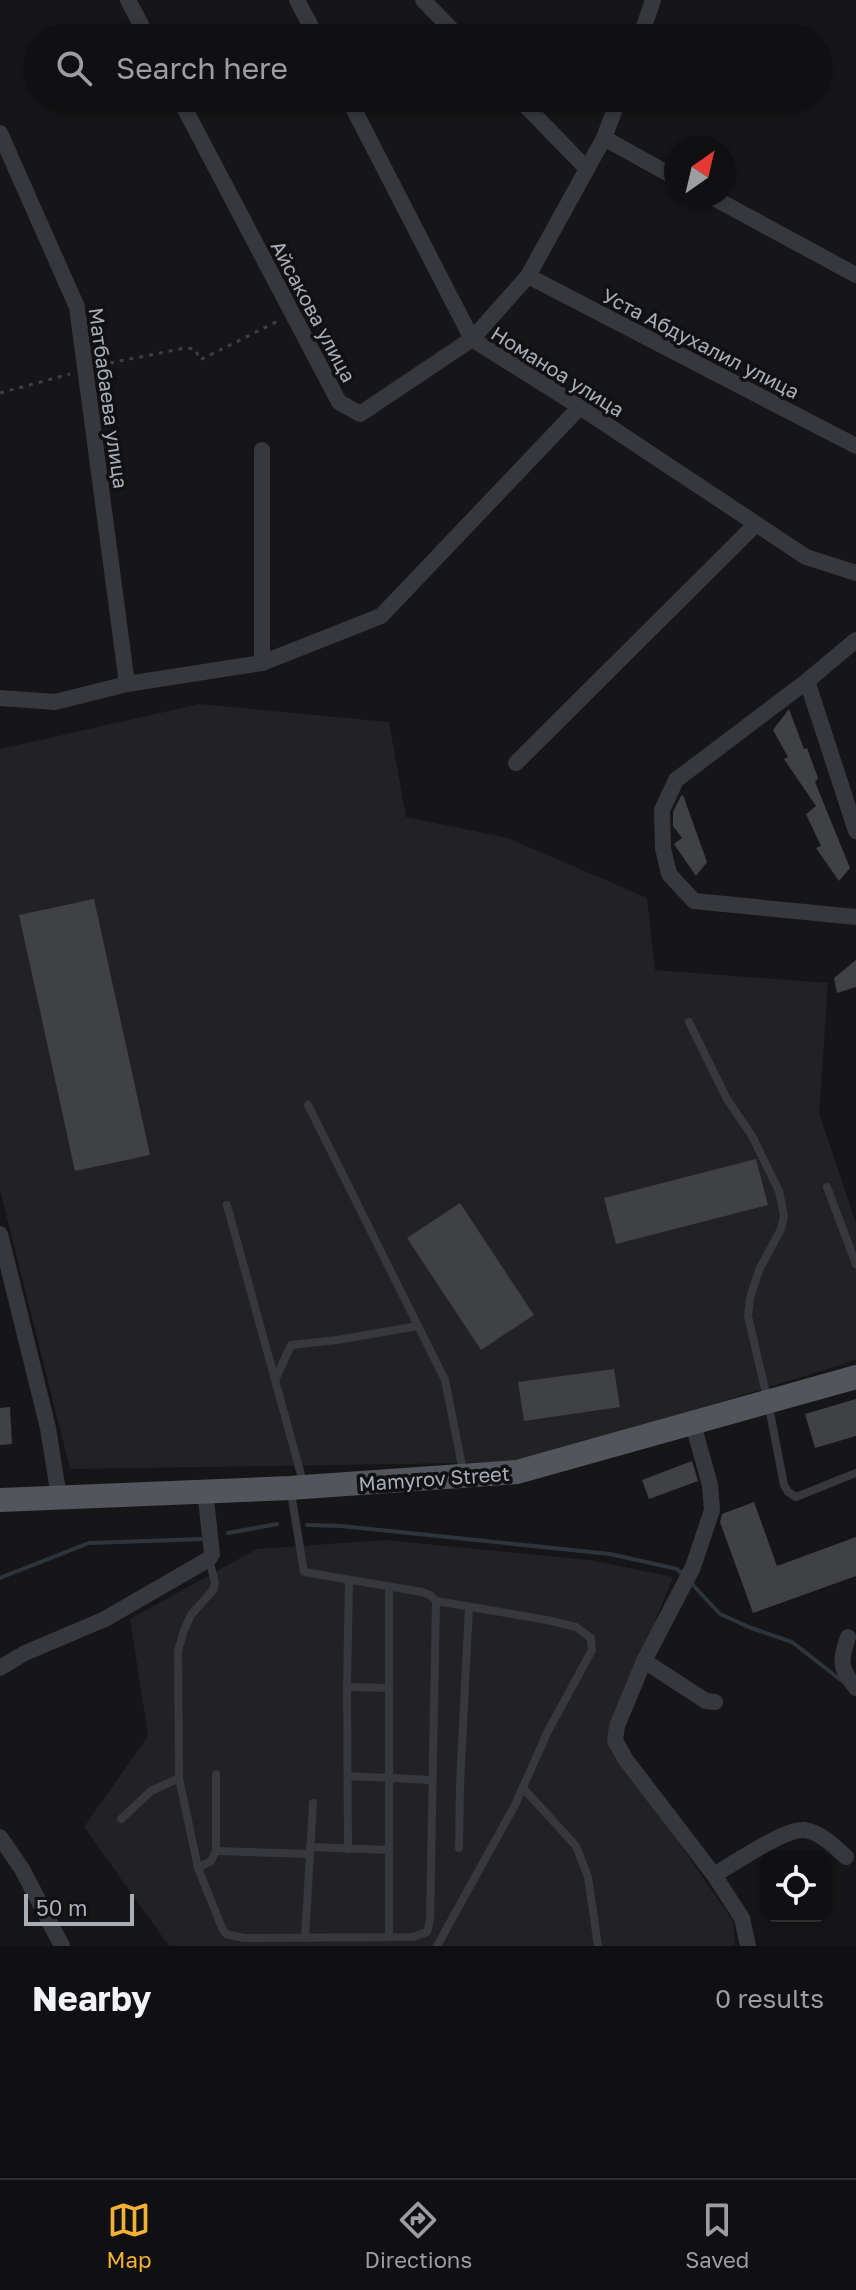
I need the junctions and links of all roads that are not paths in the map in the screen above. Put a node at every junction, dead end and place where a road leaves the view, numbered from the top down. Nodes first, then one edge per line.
1 (128, 0) edge
2 (297, 0) edge
3 (423, 0) edge
4 (653, 0) edge
5 (141, 24) edge
6 (310, 24) edge
7 (446, 24) edge
8 (645, 24) edge
9 (186, 112) edge
10 (355, 112) edge
11 (532, 112) edge
12 (614, 112) edge
13 (0, 133) edge
14 (604, 138) junction
15 (587, 169) junction
16 (664, 171) edge
17 (732, 208) edge
18 (856, 275) edge
19 (528, 276) junction
20 (472, 339) junction
21 (580, 407) junction
22 (856, 446) edge
23 (262, 450) dead end
24 (756, 524) junction
25 (856, 573) edge
26 (856, 640) edge
27 (262, 663) junction
28 (807, 681) junction
29 (127, 684) junction
30 (0, 698) edge
31 (516, 763) dead end
32 (856, 831) edge
33 (856, 917) edge
34 (689, 1022) dead end
35 (308, 1105) dead end
36 (827, 1187) dead end
37 (227, 1205) dead end
38 (0, 1234) edge
39 (856, 1264) edge
40 (418, 1326) junction
41 (856, 1377) edge
42 (276, 1378) junction
43 (768, 1402) junction
44 (693, 1424) junction
45 (856, 1473) edge
46 (464, 1476) junction
47 (298, 1487) junction
48 (205, 1490) junction
49 (59, 1497) junction
50 (0, 1500) edge
51 (209, 1559) junction
52 (349, 1581) junction
53 (389, 1587) junction
54 (436, 1601) junction
55 (469, 1607) junction
56 (848, 1637) dead end
57 (644, 1661) junction
58 (0, 1668) edge
59 (347, 1687) junction
60 (389, 1688) junction
61 (856, 1688) edge
62 (715, 1702) dead end
63 (216, 1774) dead end
64 (348, 1776) junction
65 (179, 1778) junction
66 (388, 1778) junction
67 (432, 1780) junction
68 (523, 1788) junction
69 (313, 1803) dead end
70 (121, 1819) dead end
71 (0, 1837) edge
72 (459, 1848) dead end
73 (348, 1849) junction
74 (389, 1850) junction
75 (216, 1851) junction
76 (310, 1851) junction
77 (846, 1857) dead end
78 (198, 1868) junction
79 (714, 1875) junction
80 (429, 1927) junction
81 (445, 1933) junction
82 (226, 1934) junction
83 (389, 1937) junction
84 (305, 1938) junction
85 (62, 1946) edge
86 (225, 1946) edge
87 (437, 1946) edge
88 (598, 1946) edge
89 (748, 1946) edge

1 - 5 street
2 - 6 street
3 - 7 street
4 - 8 street
9 - 20 street, Айсакова улица
10 - 20 street, Номаноа улица
11 - 15 street
12 - 14 street
13 - 29 street, Матбабаева улица
14 - 15 street
14 - 16 street
15 - 19 street
17 - 18 street
19 - 20 street
19 - 22 street, Уста Абдухалил улица
20 - 21 street, Номаноа улица
21 - 24 street, Номаноа улица
21 - 27 street
23 - 27 street
24 - 25 street, Номаноа улица
24 - 31 street
26 - 28 street
27 - 29 street
28 - 32 street
28 - 33 street
29 - 30 street
34 - 43 lane
35 - 40 lane
36 - 39 lane
37 - 42 lane
38 - 49 street
40 - 42 lane
40 - 46 lane
41 - 43 main road, Mamyrov Street
42 - 47 lane
43 - 44 main road, Mamyrov Street
43 - 45 lane
44 - 46 main road, Mamyrov Street
44 - 57 street
46 - 47 main road, Mamyrov Street
47 - 48 main road, Mamyrov Street
47 - 52 lane
48 - 49 main road, Mamyrov Street
48 - 51 street
49 - 50 main road, Mamyrov Street
51 - 58 street
51 - 65 lane
52 - 53 lane
52 - 59 lane
53 - 54 lane
53 - 60 lane
54 - 55 lane
54 - 67 lane
55 - 68 lane
55 - 72 lane
56 - 61 street
57 - 62 street
57 - 79 street
59 - 60 lane
59 - 64 lane
60 - 66 lane
63 - 75 lane
64 - 66 lane
64 - 73 lane
65 - 70 lane
65 - 78 lane
66 - 67 lane
66 - 74 lane
67 - 80 lane
68 - 81 lane
68 - 88 lane
69 - 76 lane
71 - 85 street
73 - 74 lane
73 - 76 lane
74 - 83 lane
75 - 76 lane
75 - 78 lane
76 - 84 lane
77 - 79 street
78 - 82 lane
79 - 89 street
80 - 81 lane
80 - 83 lane
81 - 87 lane
82 - 84 lane
82 - 86 lane
83 - 84 lane

